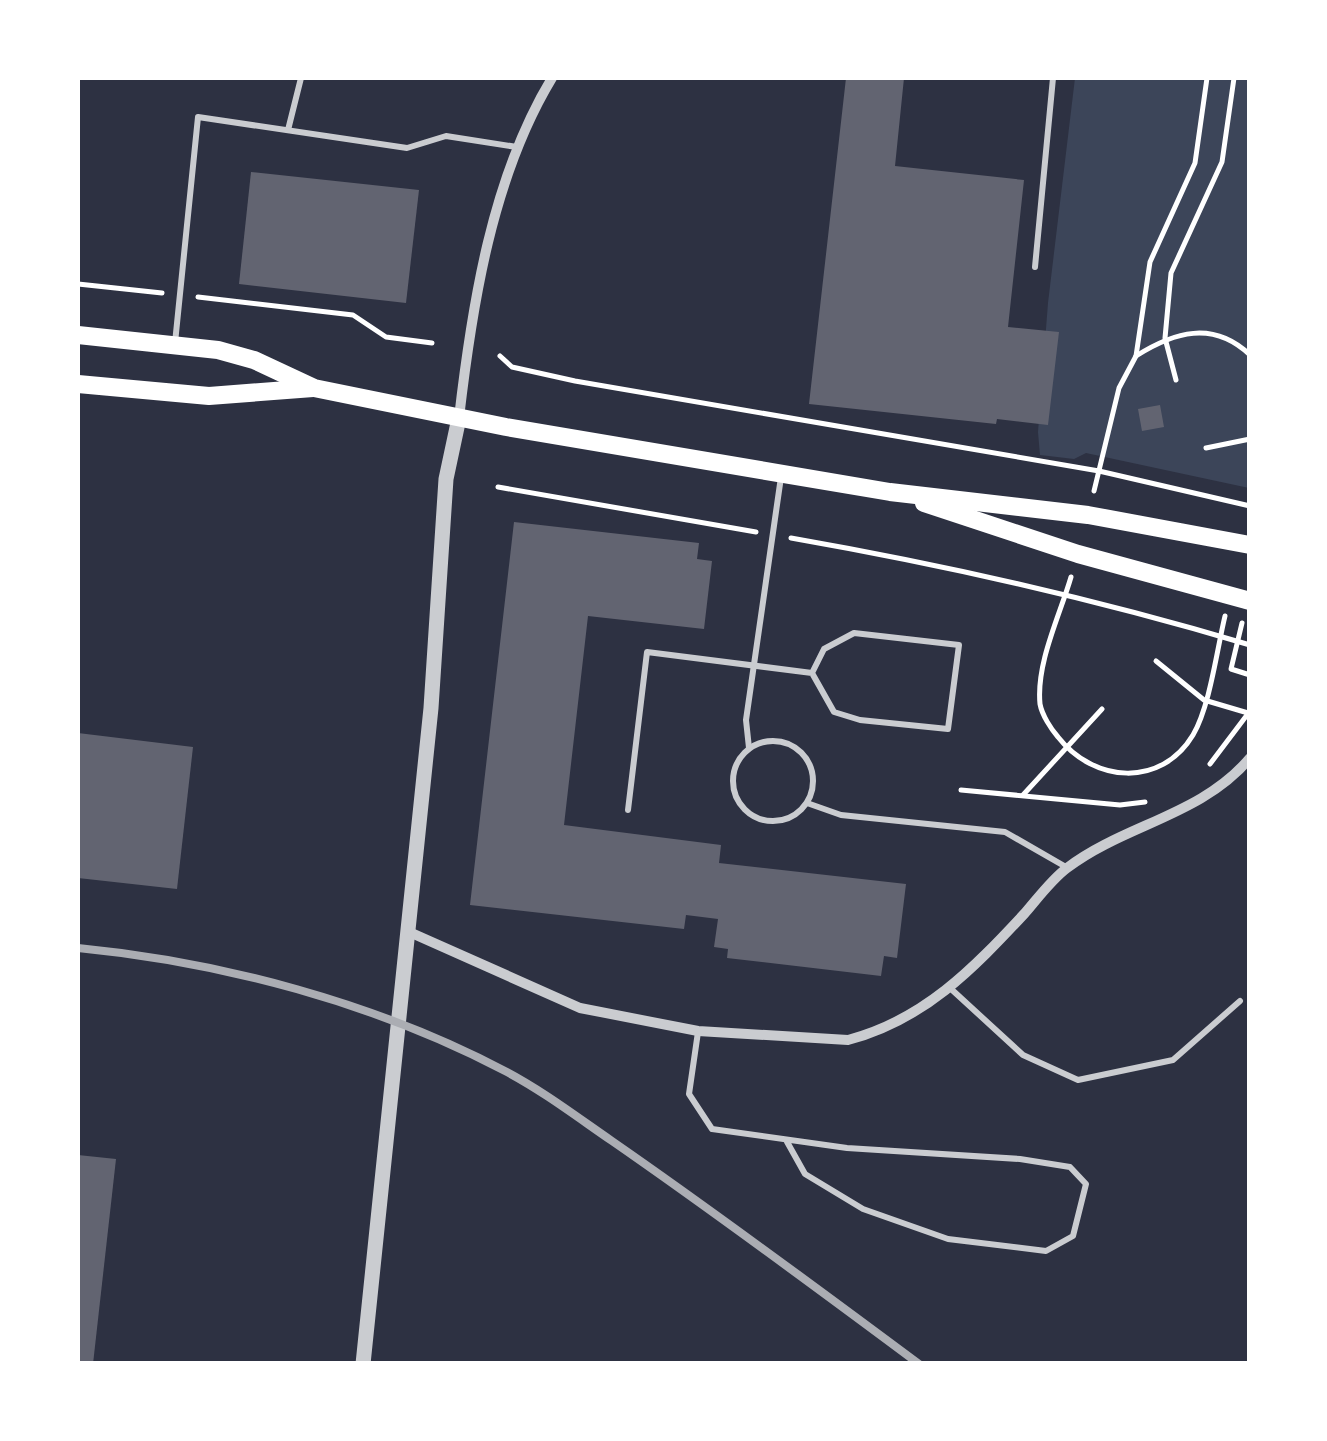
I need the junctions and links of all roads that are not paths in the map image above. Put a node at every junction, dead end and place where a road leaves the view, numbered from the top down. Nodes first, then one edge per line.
1 (301, 78) edge
2 (552, 78) edge
3 (1052, 78) edge
4 (288, 130) junction
5 (518, 147) junction
6 (1035, 268) dead end
7 (78, 335) edge
8 (174, 346) junction
9 (78, 384) edge
10 (314, 388) junction
11 (458, 418) junction
12 (782, 471) junction
13 (890, 492) junction
14 (1250, 545) edge
15 (1247, 607) edge
16 (754, 666) junction
17 (812, 673) junction
18 (749, 748) junction
19 (1250, 758) edge
20 (807, 803) junction
21 (628, 810) dead end
22 (1066, 868) junction
23 (407, 931) junction
24 (950, 988) junction
25 (1240, 1001) dead end
26 (698, 1031) junction
27 (786, 1140) junction
28 (363, 1364) edge

1 - 4 lane
2 - 5 street
3 - 6 lane
4 - 5 lane
4 - 8 lane
5 - 11 street
7 - 8 main road
8 - 10 main road
9 - 10 main road
10 - 11 main road
11 - 12 main road
11 - 23 street
12 - 13 main road
12 - 16 lane
13 - 14 main road
13 - 15 main road
16 - 17 lane
16 - 18 lane
16 - 21 lane
17 - 17 lane
18 - 20 lane
18 - 20 lane
19 - 22 street
20 - 22 lane
22 - 24 street
23 - 26 street
23 - 28 street
24 - 25 lane
24 - 26 street
26 - 27 lane
27 - 27 lane

